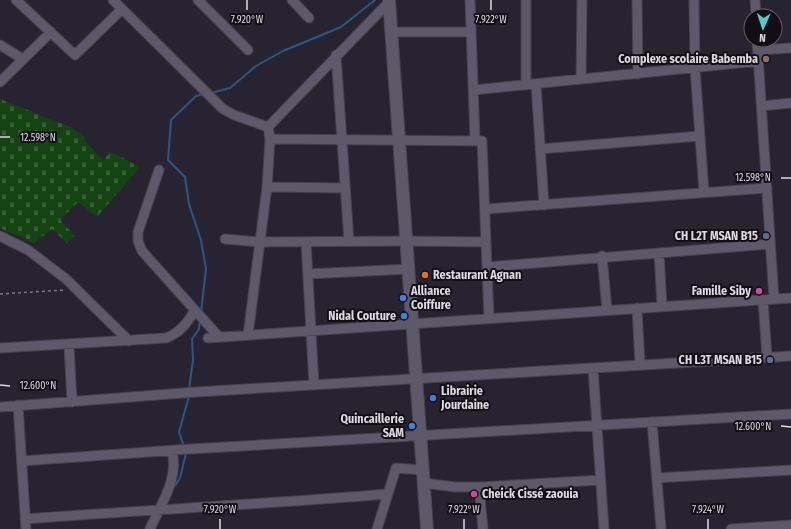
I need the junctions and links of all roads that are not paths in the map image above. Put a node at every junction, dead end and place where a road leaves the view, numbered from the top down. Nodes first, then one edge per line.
1 (16, 0) edge
2 (113, 0) edge
3 (198, 0) edge
4 (292, 0) edge
5 (392, 0) edge
6 (470, 0) edge
7 (526, 0) edge
8 (582, 0) edge
9 (637, 0) edge
10 (694, 0) edge
11 (122, 9) junction
12 (309, 18) dead end
13 (51, 32) junction
14 (399, 32) junction
15 (471, 32) junction
16 (0, 45) edge
17 (791, 48) edge
18 (248, 50) dead end
19 (758, 50) joint
20 (336, 56) junction
21 (23, 59) junction
22 (759, 62) junction
23 (696, 68) junction
24 (638, 74) junction
25 (581, 79) junction
26 (0, 82) edge
27 (536, 84) junction
28 (526, 85) junction
29 (474, 90) junction
30 (791, 104) edge
31 (762, 106) junction
32 (268, 127) junction
33 (700, 136) junction
34 (270, 139) junction
35 (342, 139) junction
36 (403, 140) junction
37 (475, 140) junction
38 (540, 149) junction
39 (159, 170) dead end
40 (267, 187) junction
41 (345, 188) junction
42 (767, 188) junction
43 (704, 192) junction
44 (544, 205) junction
45 (485, 209) junction
46 (0, 236) edge
47 (225, 239) dead end
48 (349, 241) junction
49 (411, 241) junction
50 (259, 242) junction
51 (306, 242) junction
52 (486, 242) junction
53 (770, 244) junction
54 (659, 253) junction
55 (602, 256) junction
56 (487, 267) junction
57 (409, 269) junction
58 (308, 274) junction
59 (791, 298) edge
60 (774, 299) junction
61 (763, 300) junction
62 (662, 307) junction
63 (637, 308) junction
64 (607, 310) junction
65 (197, 312) junction
66 (489, 318) junction
67 (416, 323) junction
68 (311, 331) junction
69 (248, 335) junction
70 (220, 337) junction
71 (208, 338) dead end
72 (129, 341) junction
73 (69, 345) junction
74 (0, 348) edge
75 (791, 356) edge
76 (767, 357) junction
77 (640, 365) junction
78 (593, 368) junction
79 (420, 378) junction
80 (314, 385) junction
81 (72, 402) junction
82 (18, 405) junction
83 (0, 407) edge
84 (791, 414) edge
85 (652, 422) junction
86 (596, 426) junction
87 (424, 435) junction
88 (176, 450) junction
89 (22, 461) junction
90 (423, 470) junction
91 (791, 470) edge
92 (657, 478) junction
93 (601, 480) junction
94 (427, 484) junction
95 (479, 486) junction
96 (387, 494) junction
97 (159, 509) junction
98 (25, 519) junction
99 (791, 525) edge
100 (26, 529) edge
101 (150, 529) edge
102 (377, 529) edge
103 (427, 529) edge
104 (434, 529) edge
105 (483, 529) edge
106 (604, 529) edge
107 (661, 529) edge
108 (731, 529) edge

1 - 13 street
2 - 11 street
3 - 18 street
4 - 12 street
5 - 14 street
5 - 20 street
5 - 36 street
6 - 15 street
7 - 28 street
8 - 25 street
9 - 24 street
10 - 23 street
11 - 13 street
11 - 32 street
13 - 21 street
14 - 15 street
14 - 36 street
15 - 29 street
16 - 21 street
17 - 19 street
19 - 22 street
20 - 32 street
20 - 35 street
21 - 26 street
22 - 23 street
22 - 31 street
23 - 24 street
23 - 33 street
24 - 25 street
25 - 27 street
27 - 28 street
27 - 38 street
28 - 29 street
29 - 37 street
30 - 31 street
31 - 42 street
32 - 34 street
33 - 38 street
33 - 43 street
34 - 35 street
34 - 40 street
35 - 36 street
35 - 41 street
36 - 37 street
36 - 49 street
37 - 45 street
38 - 44 street
39 - 65 street
40 - 41 street
40 - 50 street
41 - 48 street
42 - 43 street
42 - 53 street
43 - 44 street
44 - 45 street
45 - 52 street
46 - 72 street
47 - 50 street
48 - 49 street
48 - 51 street
49 - 52 street
49 - 57 street
49 - 67 street
50 - 51 street
50 - 69 street
51 - 58 street
52 - 56 street
53 - 54 street
53 - 60 street
54 - 55 street
54 - 62 street
55 - 56 street
55 - 64 street
56 - 66 street
57 - 58 street
57 - 67 street
58 - 68 street
59 - 60 street
60 - 61 street
61 - 62 street
61 - 76 street
62 - 63 street
63 - 64 street
63 - 77 street
64 - 66 street
65 - 70 street
65 - 72 street
66 - 67 street
67 - 68 street
67 - 79 street
68 - 69 street
68 - 80 street
69 - 70 street
70 - 71 street
72 - 73 street
73 - 74 street
73 - 81 street
75 - 76 street
76 - 77 street
77 - 78 street
78 - 79 street
78 - 86 street
79 - 80 street
79 - 87 street
80 - 81 street
81 - 82 street
82 - 83 street
82 - 89 street
84 - 85 street
85 - 86 street
85 - 92 street
86 - 87 street
86 - 93 street
87 - 88 street
87 - 90 street
87 - 94 street
88 - 89 street
88 - 97 street
89 - 98 street
90 - 94 street
90 - 96 street
91 - 92 street
92 - 107 street
93 - 95 street
93 - 106 street
94 - 95 street
94 - 103 street
94 - 104 street
95 - 105 street
96 - 97 street
96 - 102 street
97 - 98 street
97 - 101 street
98 - 100 street
99 - 108 street

